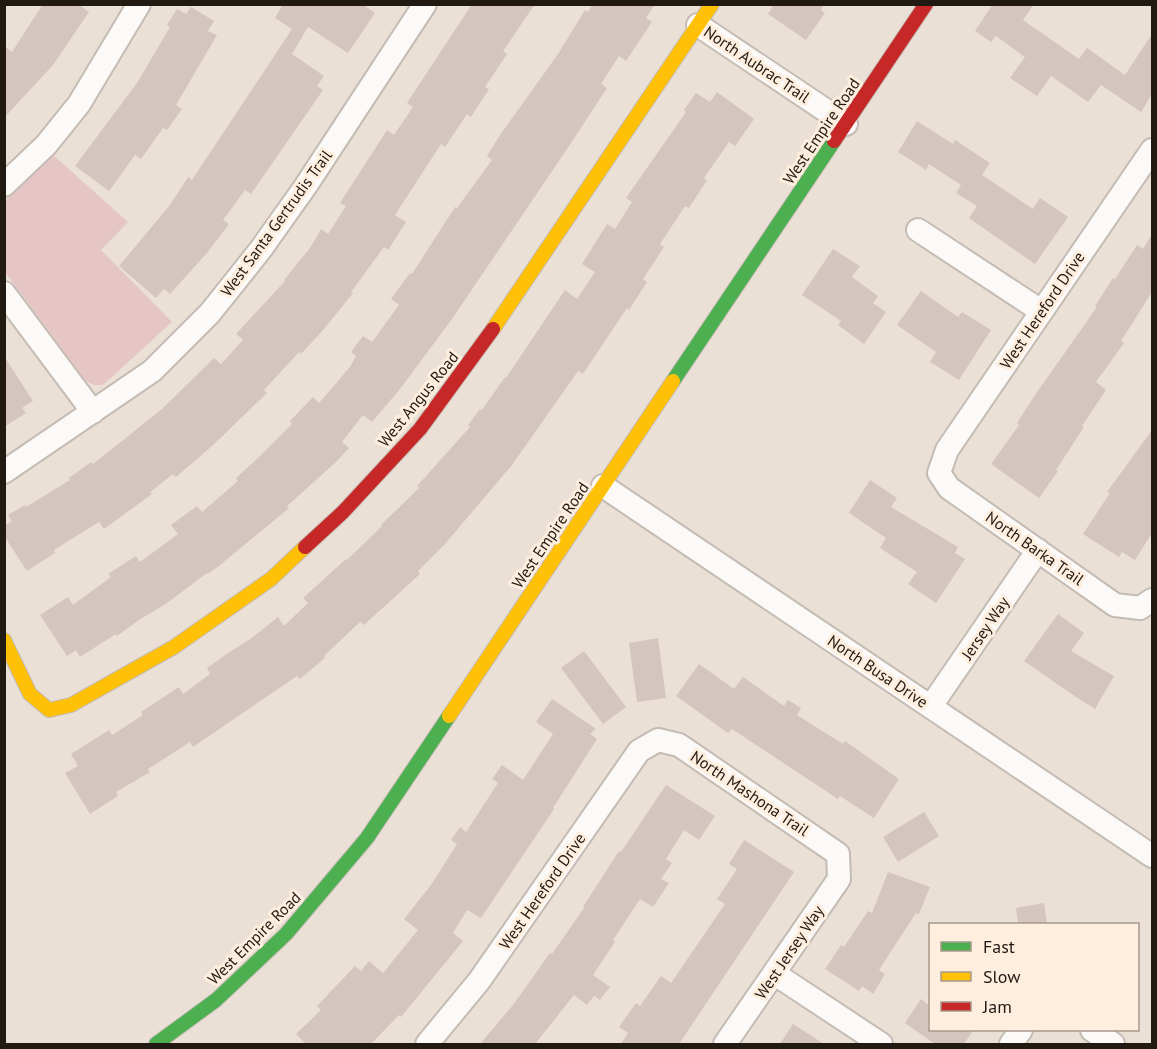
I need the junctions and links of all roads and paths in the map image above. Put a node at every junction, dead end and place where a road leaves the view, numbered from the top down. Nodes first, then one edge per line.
1 (139, 4) edge
2 (425, 4) edge
3 (712, 4) edge
4 (926, 4) edge
5 (698, 25) junction
6 (846, 124) junction
7 (1152, 150) edge
8 (4, 185) edge
9 (918, 230) dead end
10 (4, 293) edge
11 (1041, 311) junction
12 (93, 412) junction
13 (4, 472) edge
14 (939, 473) joint
15 (603, 486) junction
16 (1038, 550) junction
17 (1146, 604) edge
18 (4, 640) edge
19 (931, 706) junction
20 (658, 740) joint
21 (838, 854) joint
22 (1152, 856) edge
23 (774, 974) junction
24 (1020, 1031) edge
25 (1095, 1031) edge
26 (156, 1044) edge
27 (428, 1044) edge
28 (725, 1044) edge
29 (881, 1044) edge
30 (1011, 1044) edge
31 (1113, 1044) edge

1 - 8 street
2 - 12 street, West Santa Gertrudis Trail
3 - 5 street, West Angus Road
4 - 6 street, West Empire Road
5 - 6 street, North Aubrac Trail
5 - 18 street, West Angus Road
6 - 15 street, West Empire Road
7 - 11 street, West Hereford Drive
9 - 11 street
10 - 12 street
11 - 14 street, West Hereford Drive
12 - 13 street, West Santa Gertrudis Trail
14 - 16 street, North Barka Trail
15 - 19 street, North Busa Drive
15 - 26 street, West Empire Road
16 - 17 street, North Barka Trail
16 - 19 street, Jersey Way
19 - 22 street, North Busa Drive
20 - 21 street, North Mashona Trail
20 - 27 street, West Hereford Drive
21 - 23 street, West Jersey Way
23 - 28 street, West Jersey Way
23 - 29 street
24 - 30 street
25 - 31 street

